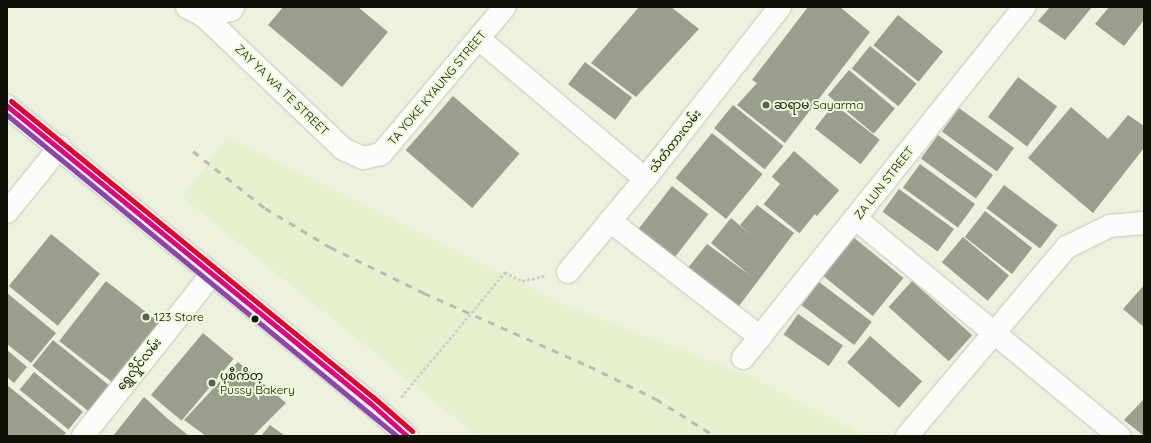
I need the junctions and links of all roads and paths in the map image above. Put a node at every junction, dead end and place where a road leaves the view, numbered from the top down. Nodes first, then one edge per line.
1 (233, 7) edge
2 (505, 7) edge
3 (780, 7) edge
4 (1024, 7) edge
5 (196, 12) edge
6 (479, 39) junction
7 (7, 106) edge
8 (60, 147) junction
9 (363, 158) joint
10 (645, 179) junction
11 (7, 212) edge
12 (856, 219) junction
13 (610, 221) junction
14 (1144, 223) edge
15 (568, 272) dead end
16 (212, 275) junction
17 (522, 280) dead end
18 (994, 330) junction
19 (760, 337) junction
20 (743, 358) dead end
21 (401, 397) dead end
22 (89, 434) edge
23 (407, 436) edge
24 (907, 436) edge
25 (1119, 436) edge

1 - 5 street
2 - 6 street, TA YOKE KYAUNG STREET
3 - 10 street, သံတံတားလမ်း
4 - 12 street, ZA LUN STREET
5 - 9 street, ZAY YA WA TE STREET
6 - 9 street, TA YOKE KYAUNG STREET
6 - 10 street
7 - 8 street
8 - 11 street
8 - 16 street
10 - 13 street, သံတံတားလမ်း
12 - 18 street
12 - 19 street, ZA LUN STREET
13 - 15 street, သံတံတားလမ်း
13 - 19 street
14 - 18 street
16 - 22 street, ရွှေလှိုင်လမ်း
16 - 23 street
17 - 21 path, bridge
18 - 24 street
18 - 25 street
19 - 20 street, ZA LUN STREET

